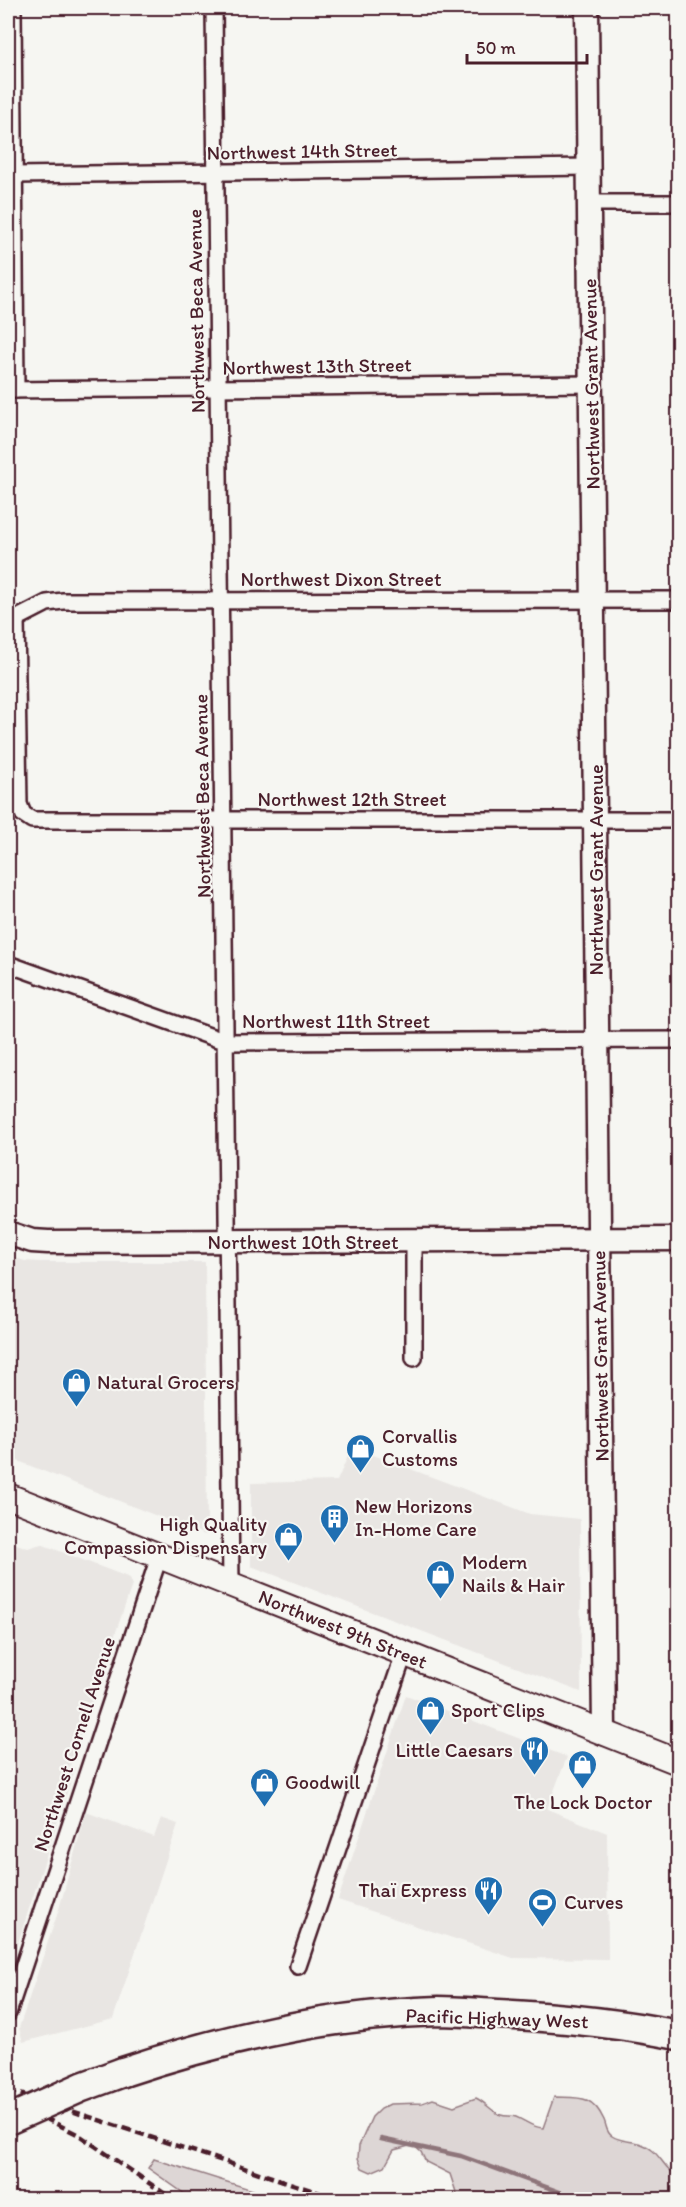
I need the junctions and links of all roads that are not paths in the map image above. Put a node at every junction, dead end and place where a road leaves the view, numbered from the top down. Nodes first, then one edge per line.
1 (13, 8) edge
2 (214, 8) edge
3 (587, 8) edge
4 (589, 167) junction
5 (215, 173) junction
6 (15, 174) junction
7 (678, 202) edge
8 (589, 203) junction
9 (592, 384) junction
10 (217, 388) junction
11 (12, 390) edge
12 (220, 600) junction
13 (594, 600) junction
14 (678, 600) edge
15 (12, 621) edge
16 (223, 820) junction
17 (678, 820) edge
18 (595, 821) junction
19 (8, 964) edge
20 (597, 1040) junction
21 (678, 1040) edge
22 (226, 1042) junction
23 (8, 1233) edge
24 (599, 1238) junction
25 (678, 1239) edge
26 (414, 1241) junction
27 (228, 1242) junction
28 (414, 1358) dead end
29 (8, 1496) edge
30 (159, 1557) junction
31 (231, 1585) junction
32 (404, 1654) junction
33 (604, 1733) junction
34 (678, 1762) edge
35 (298, 1965) dead end
36 (8, 2013) edge
37 (678, 2034) edge
38 (8, 2120) edge

1 - 6 street
2 - 5 street, Northwest Beca Avenue
3 - 4 main road, Northwest Grant Avenue
4 - 5 street, Northwest 14th Street
4 - 8 main road, Northwest Grant Avenue
5 - 6 street, Northwest 14th Street
5 - 10 street, Northwest Beca Avenue
6 - 11 street
7 - 8 street
8 - 9 main road, Northwest Grant Avenue
9 - 10 street, Northwest 13th Street
9 - 13 main road, Northwest Grant Avenue
10 - 11 street, Northwest 13th Street
10 - 12 street, Northwest Beca Avenue
12 - 13 street, Northwest Dixon Street
12 - 15 street, Northwest Dixon Street
12 - 16 street, Northwest Beca Avenue
13 - 14 street, Northwest Dixon Street
13 - 18 main road, Northwest Grant Avenue
15 - 16 street, Northwest 12th Street
16 - 18 street, Northwest 12th Street
16 - 22 street, Northwest Beca Avenue
17 - 18 street, Northwest 12th Street
18 - 20 main road, Northwest Grant Avenue
19 - 22 street, Northwest 11th Street
20 - 21 street, Northwest 11th Street
20 - 22 street, Northwest 11th Street
20 - 24 main road, Northwest Grant Avenue
22 - 27 street, Northwest Beca Avenue
23 - 27 main road, Northwest 10th Street
24 - 25 main road, Northwest 10th Street
24 - 26 main road, Northwest 10th Street
24 - 33 main road, Northwest Grant Avenue
26 - 27 main road, Northwest 10th Street
26 - 28 street
27 - 31 street, Northwest Beca Avenue
29 - 30 main road, Northwest 9th Street
30 - 31 main road, Northwest 9th Street
30 - 36 street, Northwest Cornell Avenue
31 - 32 main road, Northwest 9th Street
32 - 33 main road, Northwest 9th Street
32 - 35 street
33 - 34 main road, Northwest 9th Street
37 - 38 highway, Pacific Highway West, bridge

